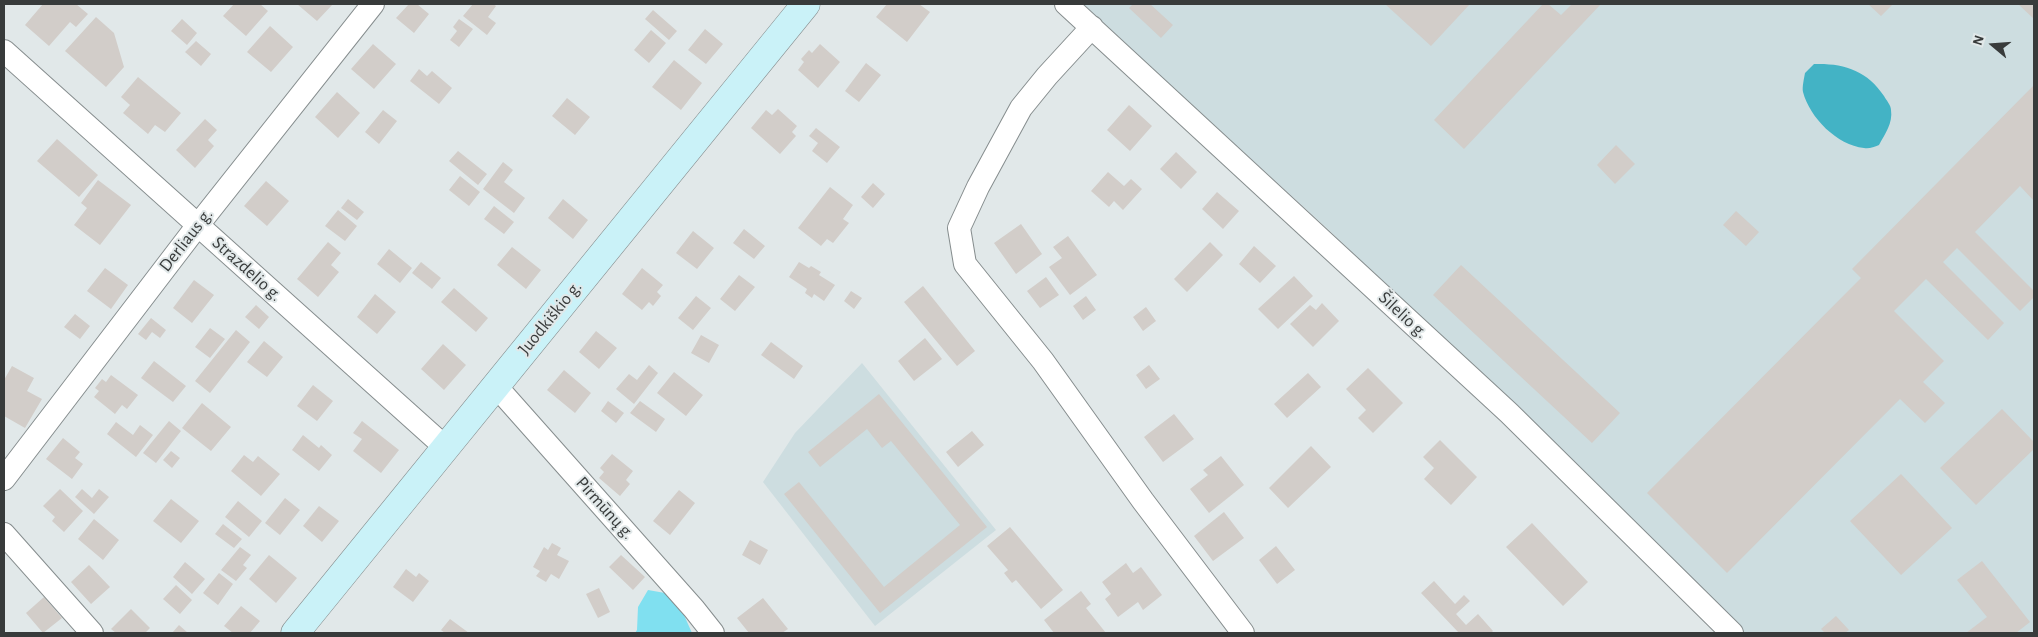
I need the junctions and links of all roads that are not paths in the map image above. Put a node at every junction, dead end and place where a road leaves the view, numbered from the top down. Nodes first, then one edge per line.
1 (373, 4) edge
2 (806, 4) edge
3 (1066, 4) edge
4 (1092, 27) junction
5 (4, 51) edge
6 (198, 225) junction
7 (495, 385) junction
8 (445, 447) junction
9 (4, 479) edge
10 (4, 534) edge
11 (92, 633) edge
12 (295, 633) edge
13 (713, 633) edge
14 (1243, 633) edge
15 (1732, 633) edge

1 - 6 street, Derliaus g.
2 - 7 street, Juodkiškio g.
3 - 4 street, Šilelio g.
4 - 14 street
4 - 15 street, Šilelio g.
5 - 6 street, Strazdelio g.
6 - 8 street, Strazdelio g.
6 - 9 street, Derliaus g.
7 - 8 street, Juodkiškio g.
7 - 13 street, Pirmūnų g.
8 - 12 street, Juodkiškio g.
10 - 11 street

